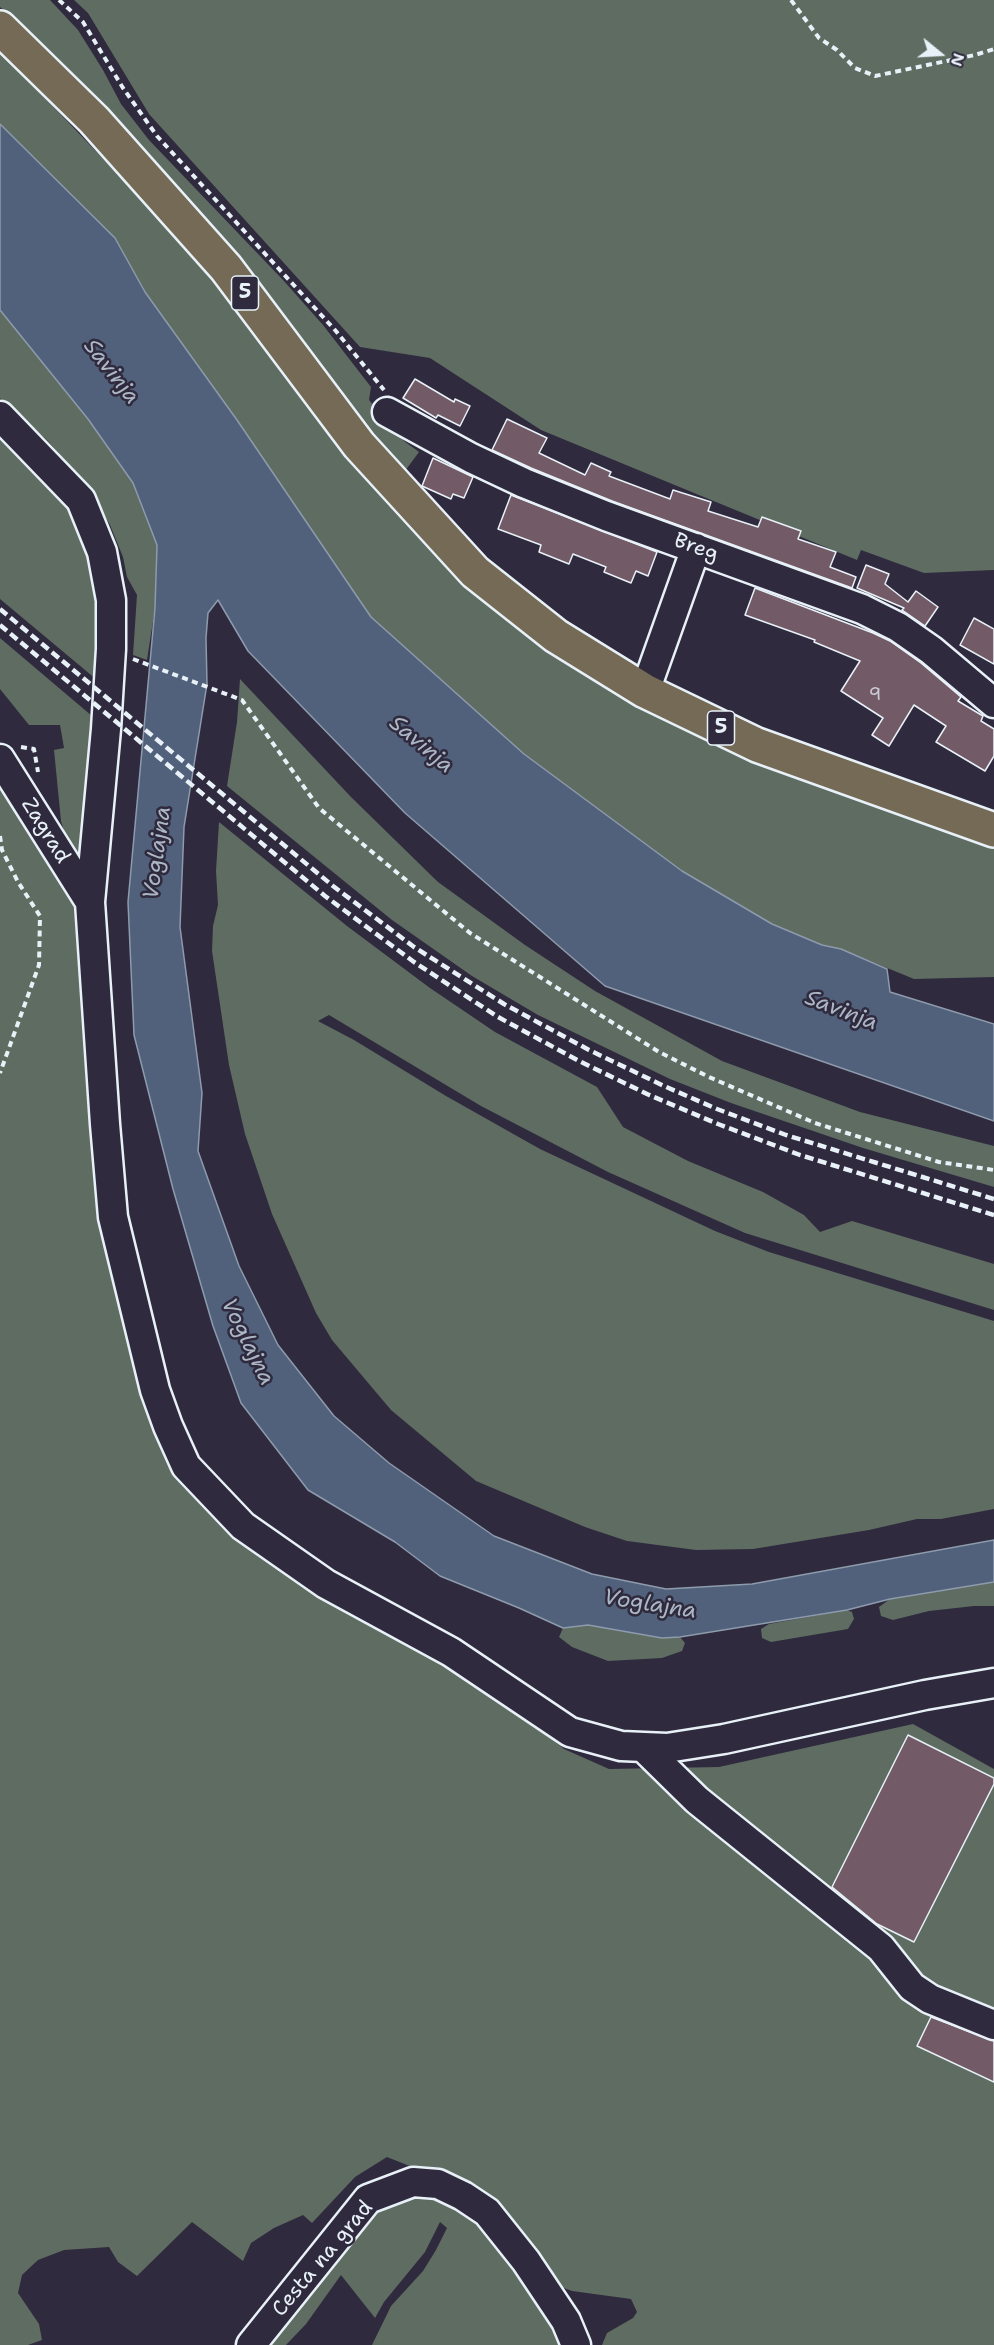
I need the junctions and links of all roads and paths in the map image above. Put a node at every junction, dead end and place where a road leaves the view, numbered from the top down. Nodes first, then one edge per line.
1 (59, 0) edge
2 (790, 0) edge
3 (0, 27) edge
4 (994, 49) edge
5 (387, 402) joint
6 (0, 416) edge
7 (696, 548) junction
8 (128, 657) dead end
9 (645, 691) junction
10 (994, 703) edge
11 (1, 761) edge
12 (39, 782) dead end
13 (994, 830) edge
14 (0, 836) edge
15 (90, 902) junction
16 (0, 1073) edge
17 (994, 1170) edge
18 (994, 1683) edge
19 (643, 1747) junction
20 (994, 2025) edge
21 (251, 2345) edge
22 (576, 2345) edge

1 - 5 path
2 - 4 path
3 - 9 main road, 5
5 - 7 street, Breg
6 - 15 street
7 - 9 street
7 - 10 street, Breg
8 - 17 path
9 - 13 main road, 5
11 - 12 path
11 - 15 street, Zagrad
14 - 16 path
15 - 19 street
18 - 19 street
19 - 20 street
21 - 22 street, Cesta na grad

